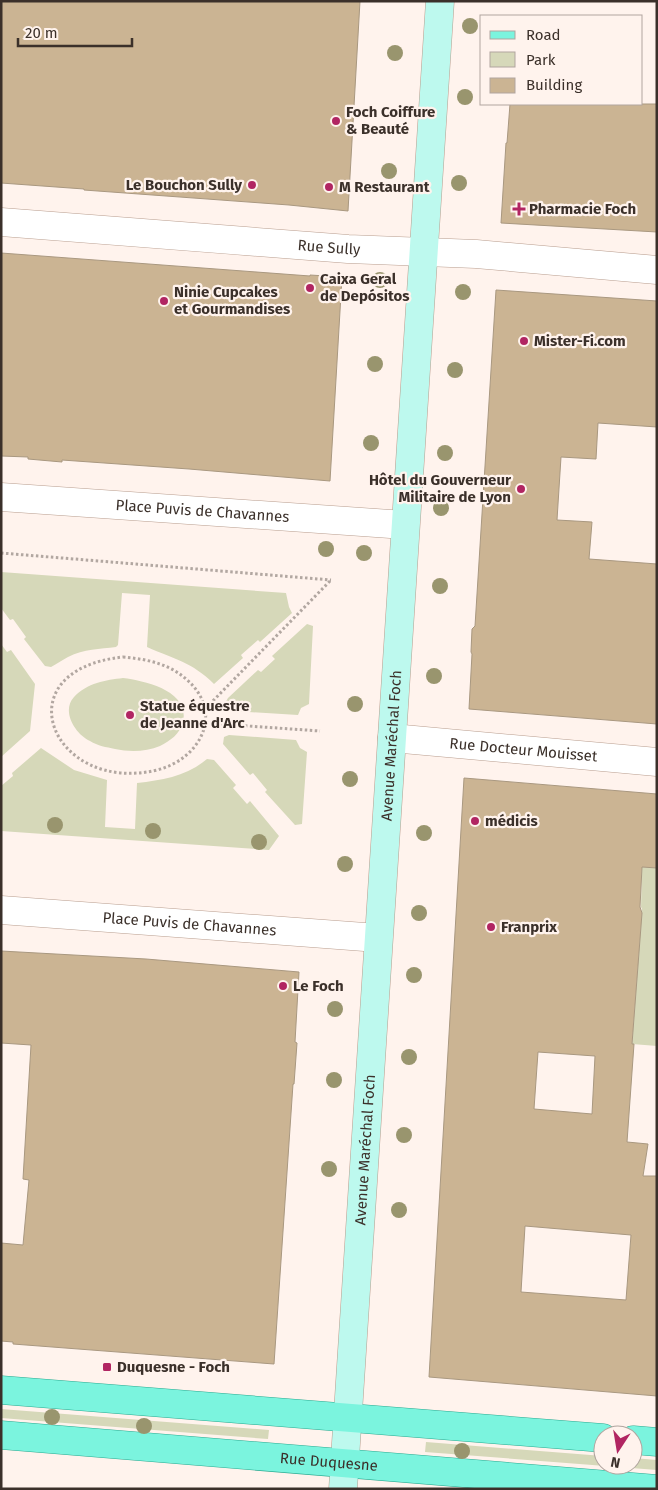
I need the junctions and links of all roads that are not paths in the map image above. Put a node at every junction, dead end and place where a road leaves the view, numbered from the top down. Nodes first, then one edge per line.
1 (440, 1) edge
2 (1, 222) edge
3 (423, 252) junction
4 (657, 270) edge
5 (1, 497) edge
6 (405, 525) junction
7 (392, 738) junction
8 (657, 762) edge
9 (1, 910) edge
10 (378, 938) junction
11 (1, 1390) edge
12 (348, 1417) junction
13 (1, 1435) edge
14 (593, 1437) edge
15 (643, 1441) edge
16 (657, 1442) edge
17 (344, 1476) edge
18 (657, 1489) edge

1 - 3 main road, Avenue Maréchal Foch
2 - 3 street, Rue Sully
3 - 4 street, Rue Sully
3 - 6 main road, Avenue Maréchal Foch
5 - 6 street, Place Puvis de Chavannes
6 - 7 main road, Avenue Maréchal Foch
7 - 8 street, Rue Docteur Mouisset
7 - 10 main road, Avenue Maréchal Foch
9 - 10 street, Place Puvis de Chavannes
10 - 12 main road, Avenue Maréchal Foch
11 - 12 main road
12 - 14 main road
12 - 17 main road, Avenue Maréchal Foch
13 - 17 main road, Rue Duquesne
15 - 16 main road
17 - 18 main road, Rue Duquesne

